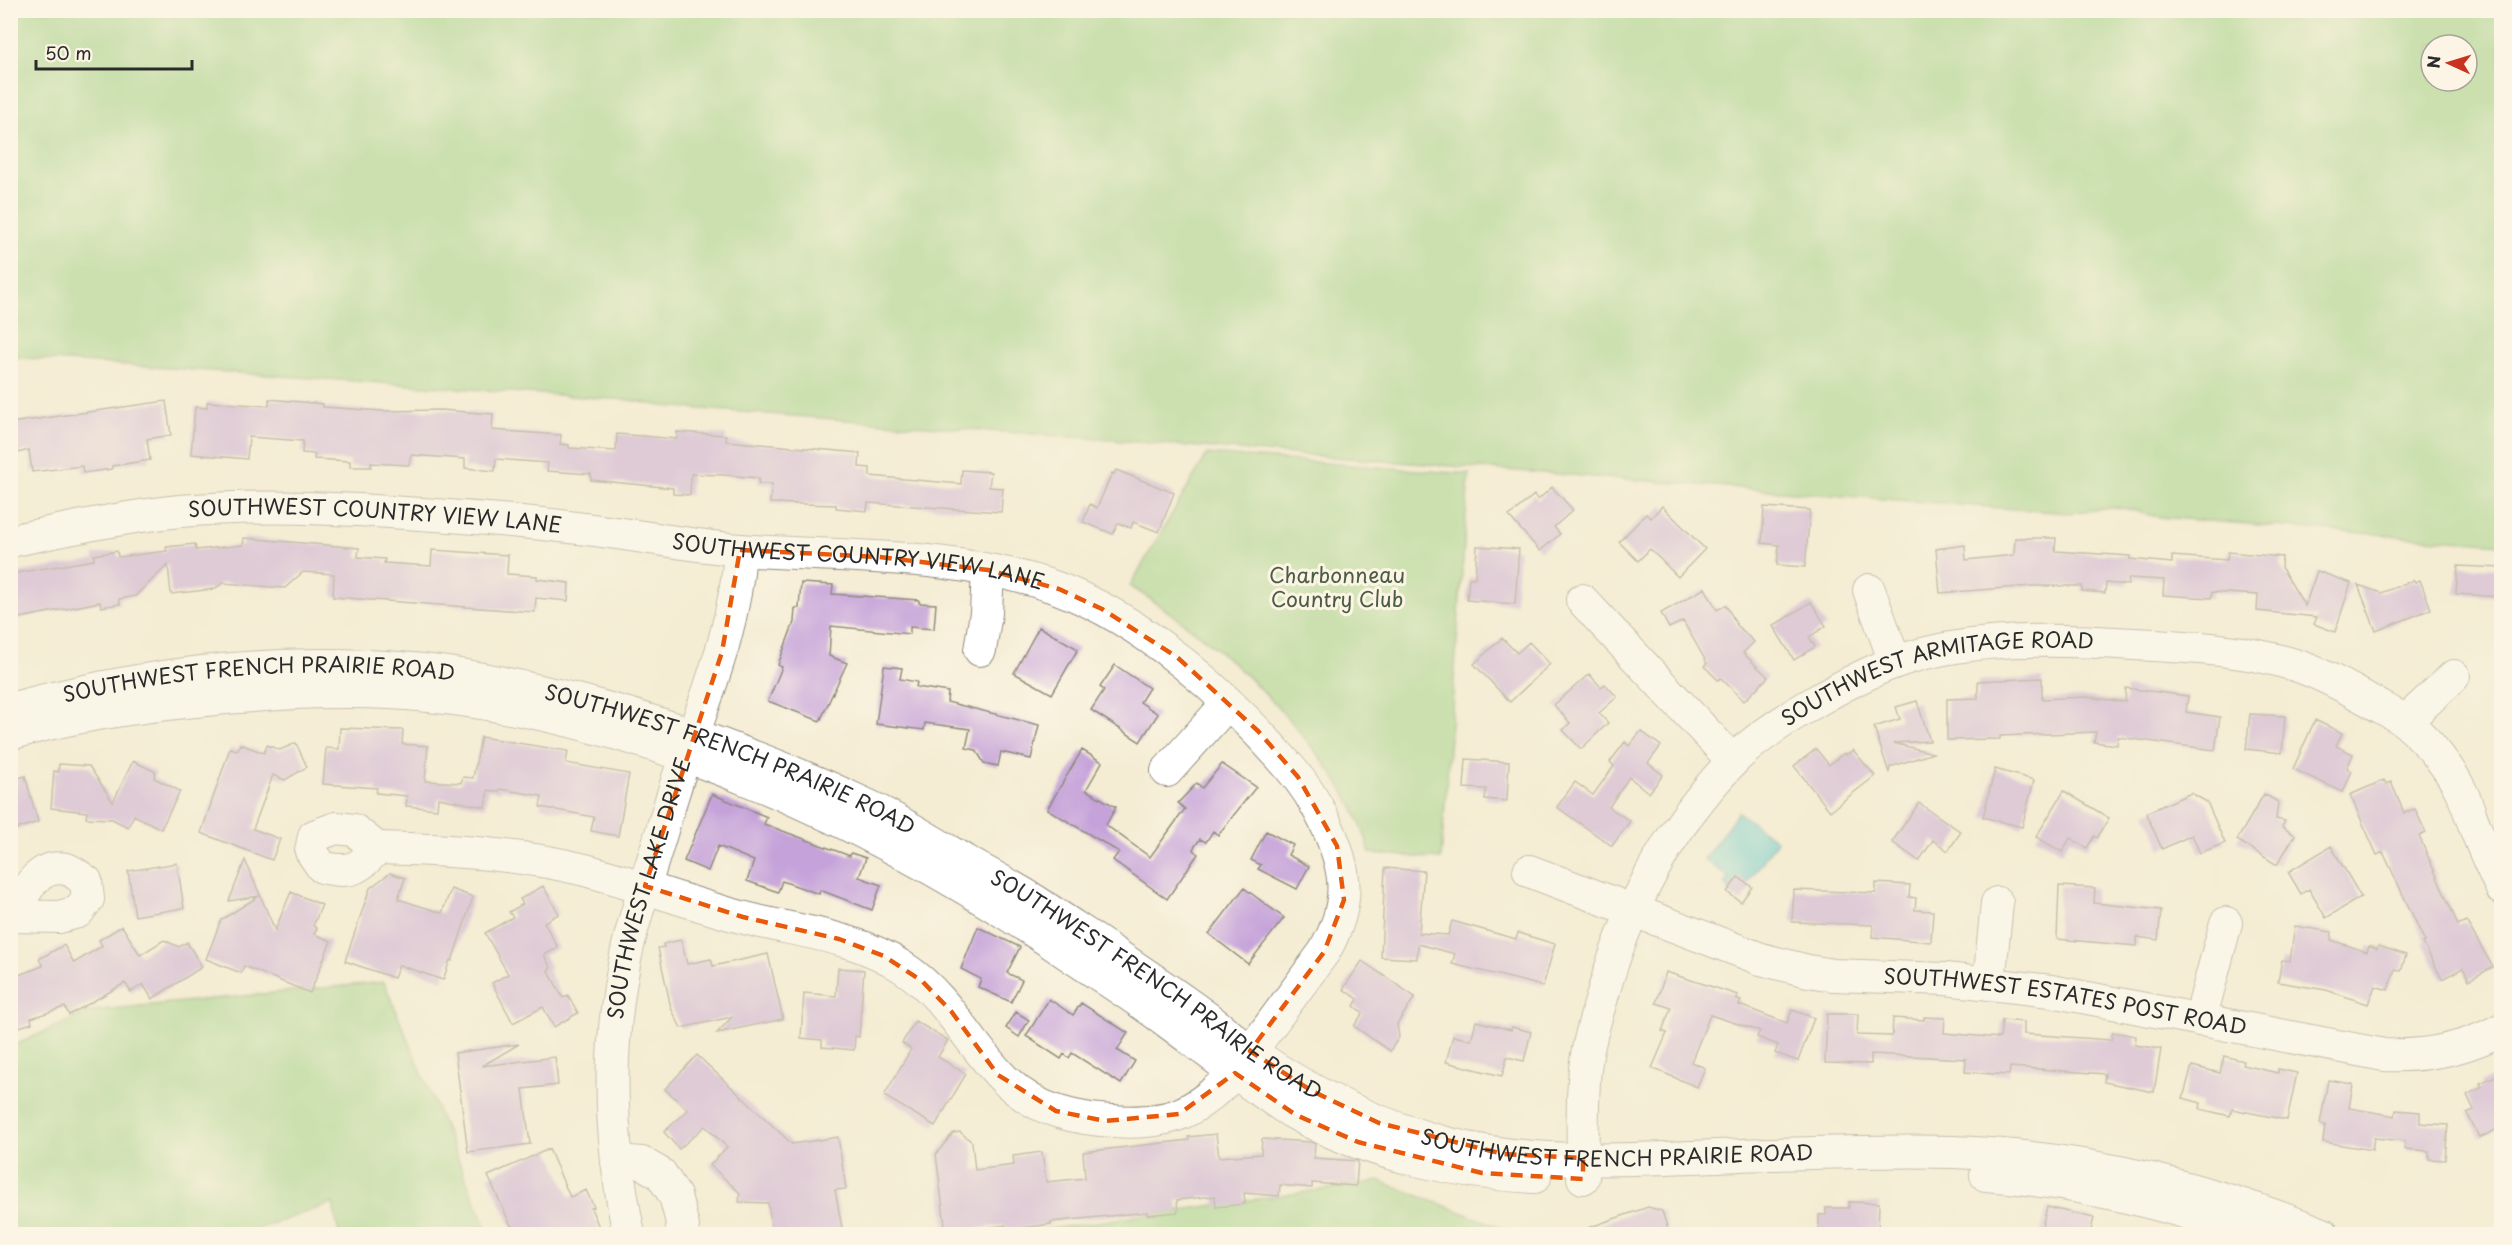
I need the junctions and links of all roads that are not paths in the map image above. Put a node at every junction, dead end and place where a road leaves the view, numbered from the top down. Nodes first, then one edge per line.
1 (10, 541) edge
2 (740, 550) junction
3 (988, 570) junction
4 (1869, 590) dead end
5 (1582, 600) dead end
6 (980, 650) dead end
7 (1895, 662) junction
8 (2454, 676) dead end
9 (1227, 704) junction
10 (10, 709) edge
11 (2406, 722) junction
12 (10, 734) edge
13 (690, 745) junction
14 (1733, 761) junction
15 (1167, 771) dead end
16 (2490, 831) edge
17 (376, 848) dead end
18 (1529, 871) dead end
19 (645, 886) junction
20 (2502, 889) edge
21 (1997, 903) dead end
22 (1631, 911) junction
23 (2226, 923) dead end
24 (1989, 983) junction
25 (2200, 1020) junction
26 (2502, 1029) edge
27 (1243, 1062) junction
28 (617, 1161) junction
29 (1583, 1168) junction
30 (629, 1234) edge
31 (681, 1234) edge
32 (2251, 1234) edge
33 (2323, 1234) edge

1 - 2 street, SOUTHWEST COUNTRY VIEW LANE
2 - 3 street, SOUTHWEST COUNTRY VIEW LANE
2 - 13 street, SOUTHWEST LAKE DRIVE
3 - 6 street
3 - 9 street, SOUTHWEST COUNTRY VIEW LANE
4 - 7 street
5 - 14 street
7 - 11 street, SOUTHWEST ARMITAGE ROAD
7 - 14 street, SOUTHWEST ARMITAGE ROAD
8 - 11 street
9 - 15 street
9 - 27 street, SOUTHWEST COUNTRY VIEW LANE
10 - 13 street, SOUTHWEST FRENCH PRAIRIE ROAD
11 - 16 street, SOUTHWEST ARMITAGE ROAD
12 - 13 street, SOUTHWEST FRENCH PRAIRIE ROAD
13 - 19 street, SOUTHWEST LAKE DRIVE
13 - 27 street, SOUTHWEST FRENCH PRAIRIE ROAD
14 - 22 street, SOUTHWEST ARMITAGE ROAD
16 - 20 street, SOUTHWEST ARMITAGE ROAD
17 - 19 street, SOUTHWEST COUNTRY VIEW LANE
18 - 22 street, SOUTHWEST ESTATES POST ROAD
19 - 27 street, SOUTHWEST COUNTRY VIEW LANE
19 - 28 street, SOUTHWEST LAKE DRIVE
21 - 24 street
22 - 24 street, SOUTHWEST ESTATES POST ROAD
22 - 29 street, SOUTHWEST ARMITAGE ROAD
23 - 25 street
24 - 25 street, SOUTHWEST ESTATES POST ROAD
25 - 26 street, SOUTHWEST ESTATES POST ROAD
27 - 29 street, SOUTHWEST FRENCH PRAIRIE ROAD
28 - 30 street, SOUTHWEST LAKE DRIVE
28 - 31 street
29 - 32 street, SOUTHWEST FRENCH PRAIRIE ROAD
29 - 33 street, SOUTHWEST FRENCH PRAIRIE ROAD

